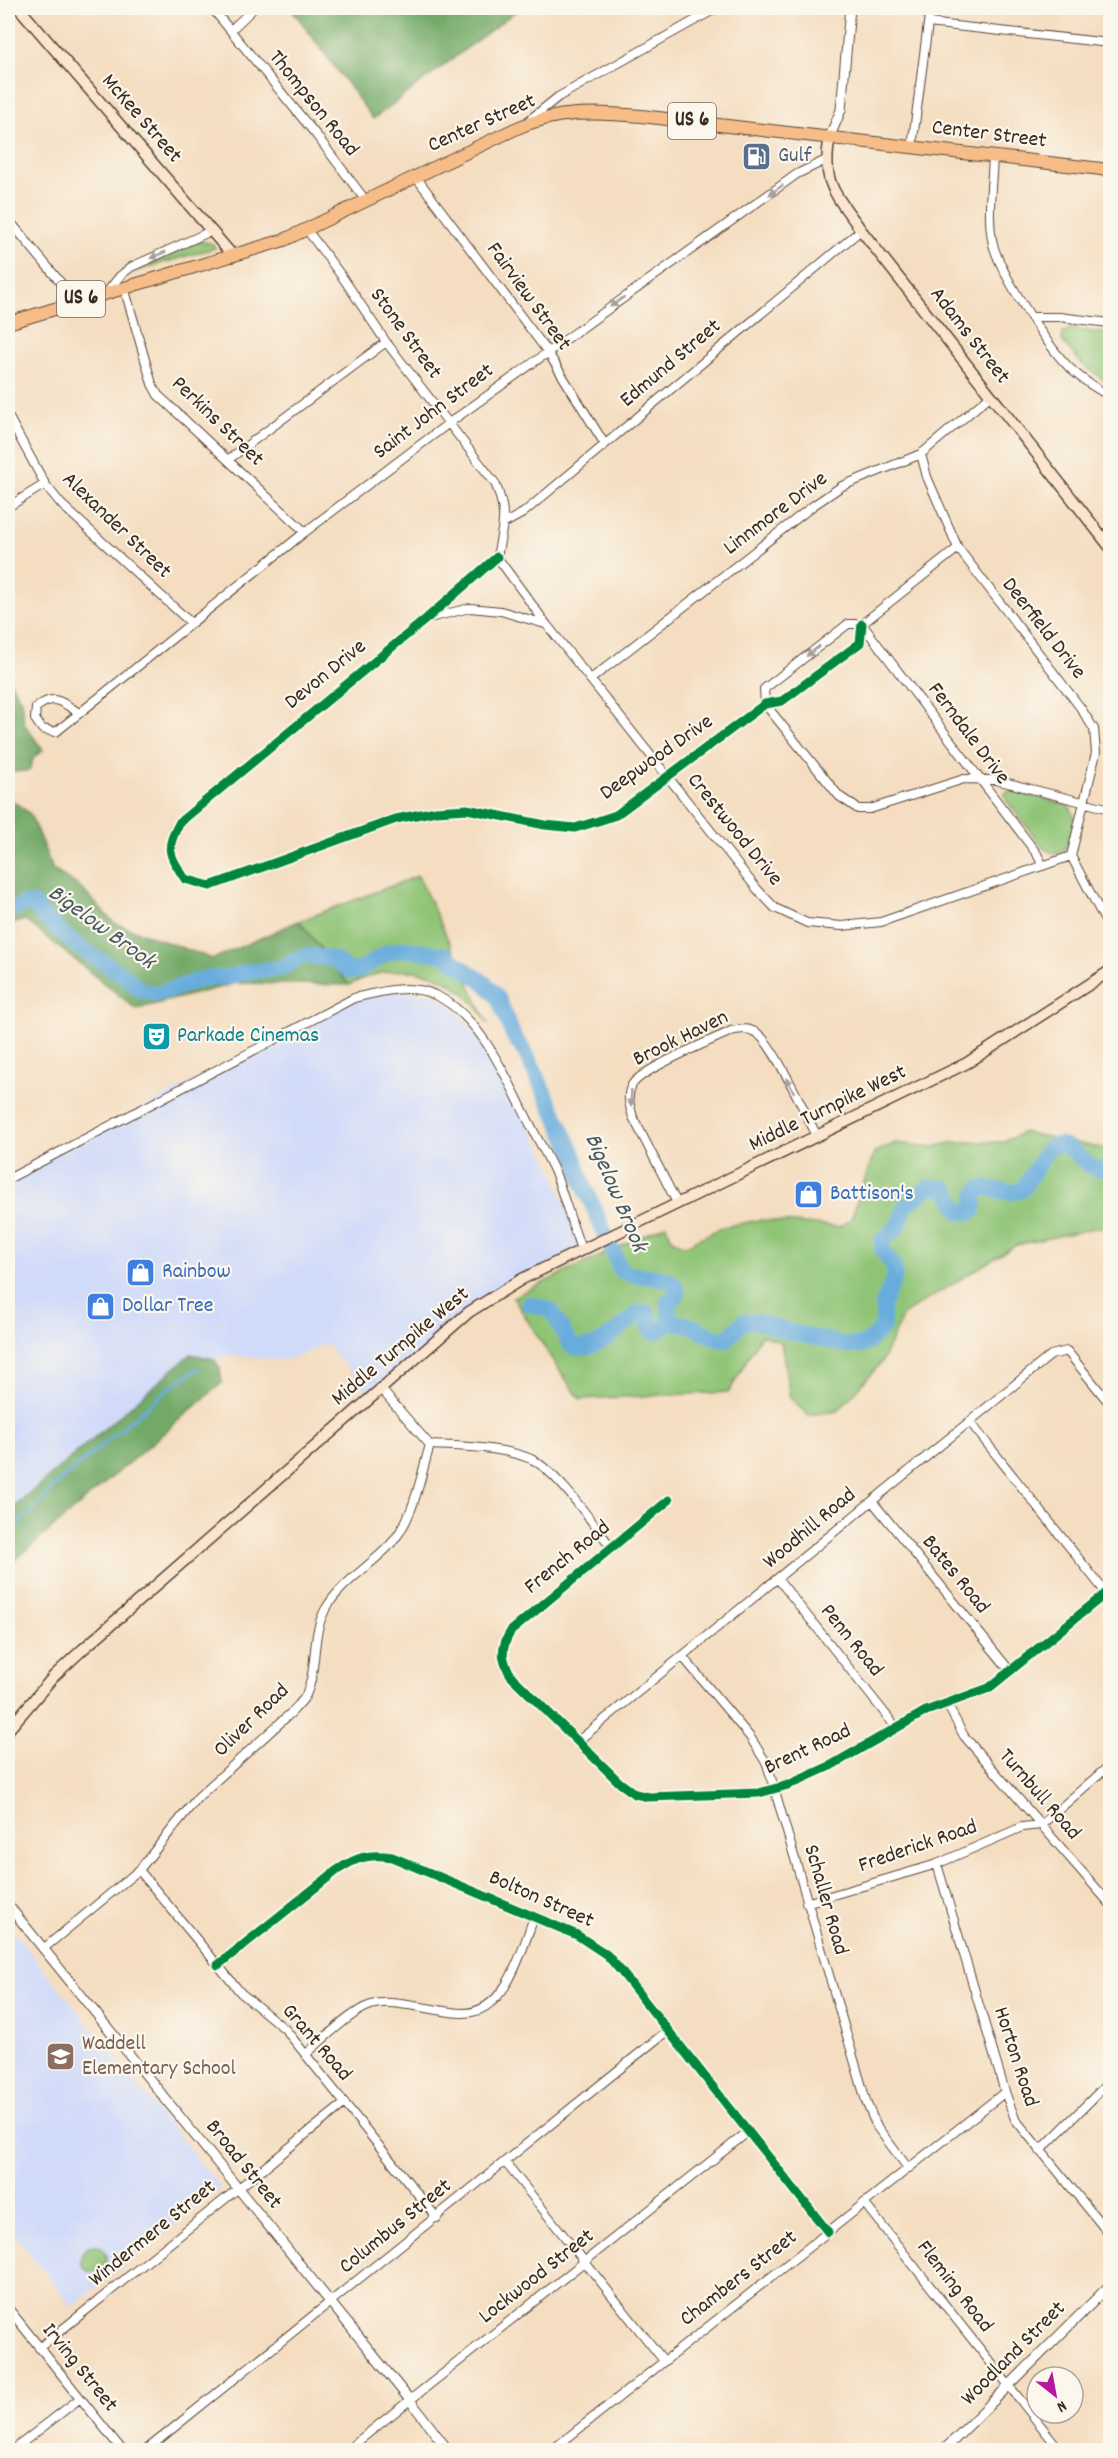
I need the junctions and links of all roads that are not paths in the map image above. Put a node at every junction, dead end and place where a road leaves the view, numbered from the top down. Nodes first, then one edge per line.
1 (19, 8) edge
2 (212, 8) edge
3 (254, 8) edge
4 (717, 8) edge
5 (850, 8) edge
6 (930, 8) edge
7 (928, 22) junction
8 (231, 30) junction
9 (1110, 43) edge
10 (525, 124) junction
11 (830, 136) junction
12 (912, 147) junction
13 (993, 156) junction
14 (826, 160) junction
15 (1110, 170) edge
16 (416, 177) junction
17 (366, 201) junction
18 (8, 219) edge
19 (307, 230) junction
20 (861, 230) junction
21 (211, 231) junction
22 (233, 256) junction
23 (124, 287) junction
24 (107, 292) junction
25 (76, 301) junction
26 (1032, 317) junction
27 (8, 323) edge
28 (1110, 323) edge
29 (386, 342) junction
30 (547, 351) junction
31 (991, 395) junction
32 (1110, 396) edge
33 (8, 416) edge
34 (448, 423) junction
35 (604, 443) junction
36 (921, 454) junction
37 (229, 459) junction
38 (45, 484) junction
39 (8, 507) edge
40 (503, 524) junction
41 (305, 532) junction
42 (1110, 547) edge
43 (958, 548) junction
44 (497, 557) junction
45 (426, 619) junction
46 (191, 623) junction
47 (862, 624) junction
48 (546, 625) junction
49 (591, 679) junction
50 (765, 704) junction
51 (79, 713) junction
52 (668, 777) junction
53 (979, 778) junction
54 (1085, 804) junction
55 (1110, 809) edge
56 (180, 822) joint
57 (1071, 856) junction
58 (1044, 866) junction
59 (1110, 930) edge
60 (1110, 971) edge
61 (817, 1136) junction
62 (8, 1179) edge
63 (677, 1203) junction
64 (581, 1249) junction
65 (380, 1389) junction
66 (1110, 1404) edge
67 (970, 1422) junction
68 (430, 1445) junction
69 (669, 1500) dead end
70 (872, 1500) junction
71 (612, 1548) junction
72 (778, 1579) junction
73 (1108, 1591) edge
74 (502, 1653) joint
75 (682, 1656) junction
76 (1011, 1672) junction
77 (947, 1704) junction
78 (895, 1726) junction
79 (8, 1730) edge
80 (578, 1741) junction
81 (1110, 1765) edge
82 (774, 1790) junction
83 (1041, 1825) junction
84 (937, 1864) junction
85 (139, 1870) junction
86 (806, 1903) junction
87 (1110, 1904) edge
88 (8, 1905) edge
89 (534, 1917) junction
90 (44, 1949) junction
91 (218, 1965) junction
92 (668, 2031) junction
93 (306, 2054) junction
94 (1110, 2081) edge
95 (1005, 2092) junction
96 (345, 2103) junction
97 (749, 2131) junction
98 (1040, 2151) junction
99 (505, 2162) junction
100 (908, 2168) junction
101 (238, 2190) junction
102 (864, 2203) junction
103 (437, 2218) junction
104 (828, 2232) junction
105 (1110, 2235) edge
106 (586, 2261) junction
107 (1110, 2285) edge
108 (330, 2303) junction
109 (8, 2308) edge
110 (39, 2348) junction
111 (664, 2361) junction
112 (1010, 2386) junction
113 (79, 2398) junction
114 (409, 2399) junction
115 (13, 2451) edge
116 (122, 2451) edge
117 (146, 2451) edge
118 (346, 2451) edge
119 (448, 2451) edge
120 (552, 2451) edge
121 (944, 2451) edge
122 (1060, 2451) edge

1 - 21 main road, McKee Street
2 - 8 street, Thompson Road
3 - 8 street
4 - 10 street
5 - 11 street
6 - 7 street
7 - 9 street
7 - 12 street
8 - 17 street, Thompson Road
10 - 11 main road, Center Street / US 6
10 - 16 main road, Center Street / US 6
11 - 12 main road, Center Street / US 6
11 - 14 main road, Adams Street
12 - 13 main road, Center Street / US 6
13 - 15 main road, Center Street / US 6
13 - 26 street
14 - 20 main road, Adams Street
14 -> 30 street, Saint John Street
16 - 17 main road, Center Street / US 6
16 - 30 street, Fairview Street
17 - 19 main road, Center Street / US 6
18 - 25 street
19 - 22 main road, Center Street / US 6
19 - 29 street, Stone Street
20 - 31 main road, Adams Street
20 - 35 street, Edmund Street
21 - 22 main road, McKee Street
21 -> 24 street
22 - 23 main road, Center Street / US 6
23 - 24 main road, Center Street / US 6
23 - 37 street, Perkins Street
24 - 25 main road, Center Street / US 6
25 - 27 main road, Center Street / US 6
26 - 28 street
26 - 32 street
29 - 34 street, Stone Street
29 - 37 street
30 - 34 street, Saint John Street
30 - 35 street, Fairview Street
31 - 36 street, Linnmore Drive
31 - 42 main road, Adams Street
33 - 38 street, Alexander Street
34 - 40 street, Stone Street
34 - 41 street, Saint John Street
35 - 40 street, Edmund Street
36 - 43 street, Deerfield Drive
36 - 49 street, Linnmore Drive
37 - 41 street, Perkins Street
38 - 39 street
38 - 46 street, Alexander Street
40 - 44 street, Stone Street
41 - 46 street, Saint John Street
43 - 47 street, Deepwood Drive
43 - 54 street, Deerfield Drive
44 - 45 street, Devon Drive
44 - 48 street, Crestwood Drive
45 - 48 street, Devon Drive
45 - 56 street, Devon Drive
46 - 51 street, Saint John Street
47 - 50 street, Deepwood Drive
47 -> 50 street, Deepwood Drive
47 - 53 street, Ferndale Drive
48 - 49 street, Crestwood Drive
49 - 52 street, Crestwood Drive
50 - 52 street, Deepwood Drive
50 - 53 street
51 - 51 street, Saint John Street
52 - 56 street, Deepwood Drive
52 - 58 street, Crestwood Drive
53 - 54 street
53 - 58 street, Ferndale Drive
54 - 55 street
54 - 57 street, Deerfield Drive
57 - 58 street, Crestwood Drive
57 - 59 street
60 - 61 main road, Middle Turnpike West
61 - 63 main road, Middle Turnpike West
61 -> 63 street, Brook Haven
62 - 64 street
63 - 64 main road, Middle Turnpike West
64 - 65 main road, Middle Turnpike West
65 - 68 street
65 - 79 main road, Middle Turnpike West
66 - 67 street, Woodhill Road
67 - 70 street, Woodhill Road
67 - 73 street
68 - 71 street
68 - 85 street, Oliver Road
69 - 71 street, French Road
70 - 72 street, Woodhill Road
70 - 76 street, Bates Road
71 - 74 street, French Road
72 - 75 street, Woodhill Road
72 - 78 street, Penn Road
73 - 76 street, Brent Road
74 - 80 street, Brent Road
75 - 80 street, Woodhill Road
75 - 82 street, Schaller Road
76 - 77 street, Brent Road
77 - 78 street, Brent Road
77 - 83 street, Turnbull Road
78 - 82 street, Brent Road
80 - 82 street, Brent Road
81 - 83 street
82 - 86 street, Schaller Road
83 - 84 street, Frederick Road
83 - 87 street, Turnbull Road
84 - 86 street, Frederick Road
84 - 95 street, Horton Road
85 - 90 street, Oliver Road
85 - 91 street, Grant Road
86 - 100 street, Schaller Road
88 - 90 street, Broad Street
89 - 91 street, Bolton Street
89 - 92 street, Bolton Street
89 - 93 street
90 - 101 street, Broad Street
91 - 93 street, Grant Road
92 - 97 street, Bolton Street
92 - 99 street, Columbus Street
93 - 96 street, Grant Road
94 - 98 street
95 - 98 street, Horton Road
95 - 100 street, Chambers Street
96 - 101 street, Windermere Street
96 - 103 street, Grant Road
97 - 104 street, Bolton Street
97 - 106 street, Lockwood Street
98 - 105 street, Horton Road
99 - 103 street, Columbus Street
99 - 106 street
100 - 102 street, Chambers Street
101 - 108 street, Broad Street
101 - 110 street, Windermere Street
102 - 104 street, Chambers Street
102 - 112 street, Fleming Road
103 - 108 street, Columbus Street
104 - 111 street, Chambers Street
106 - 111 street
106 - 114 street, Lockwood Street
107 - 112 street, Woodland Street
108 - 114 street, Broad Street
108 - 117 street, Columbus Street
109 - 110 street, Irving Street
110 - 113 street, Irving Street
111 - 120 street, Chambers Street
112 - 121 street, Woodland Street
112 - 122 street, Fleming Road
113 - 115 street
113 - 116 street, Irving Street
114 - 118 street, Lockwood Street
114 - 119 street, Broad Street

